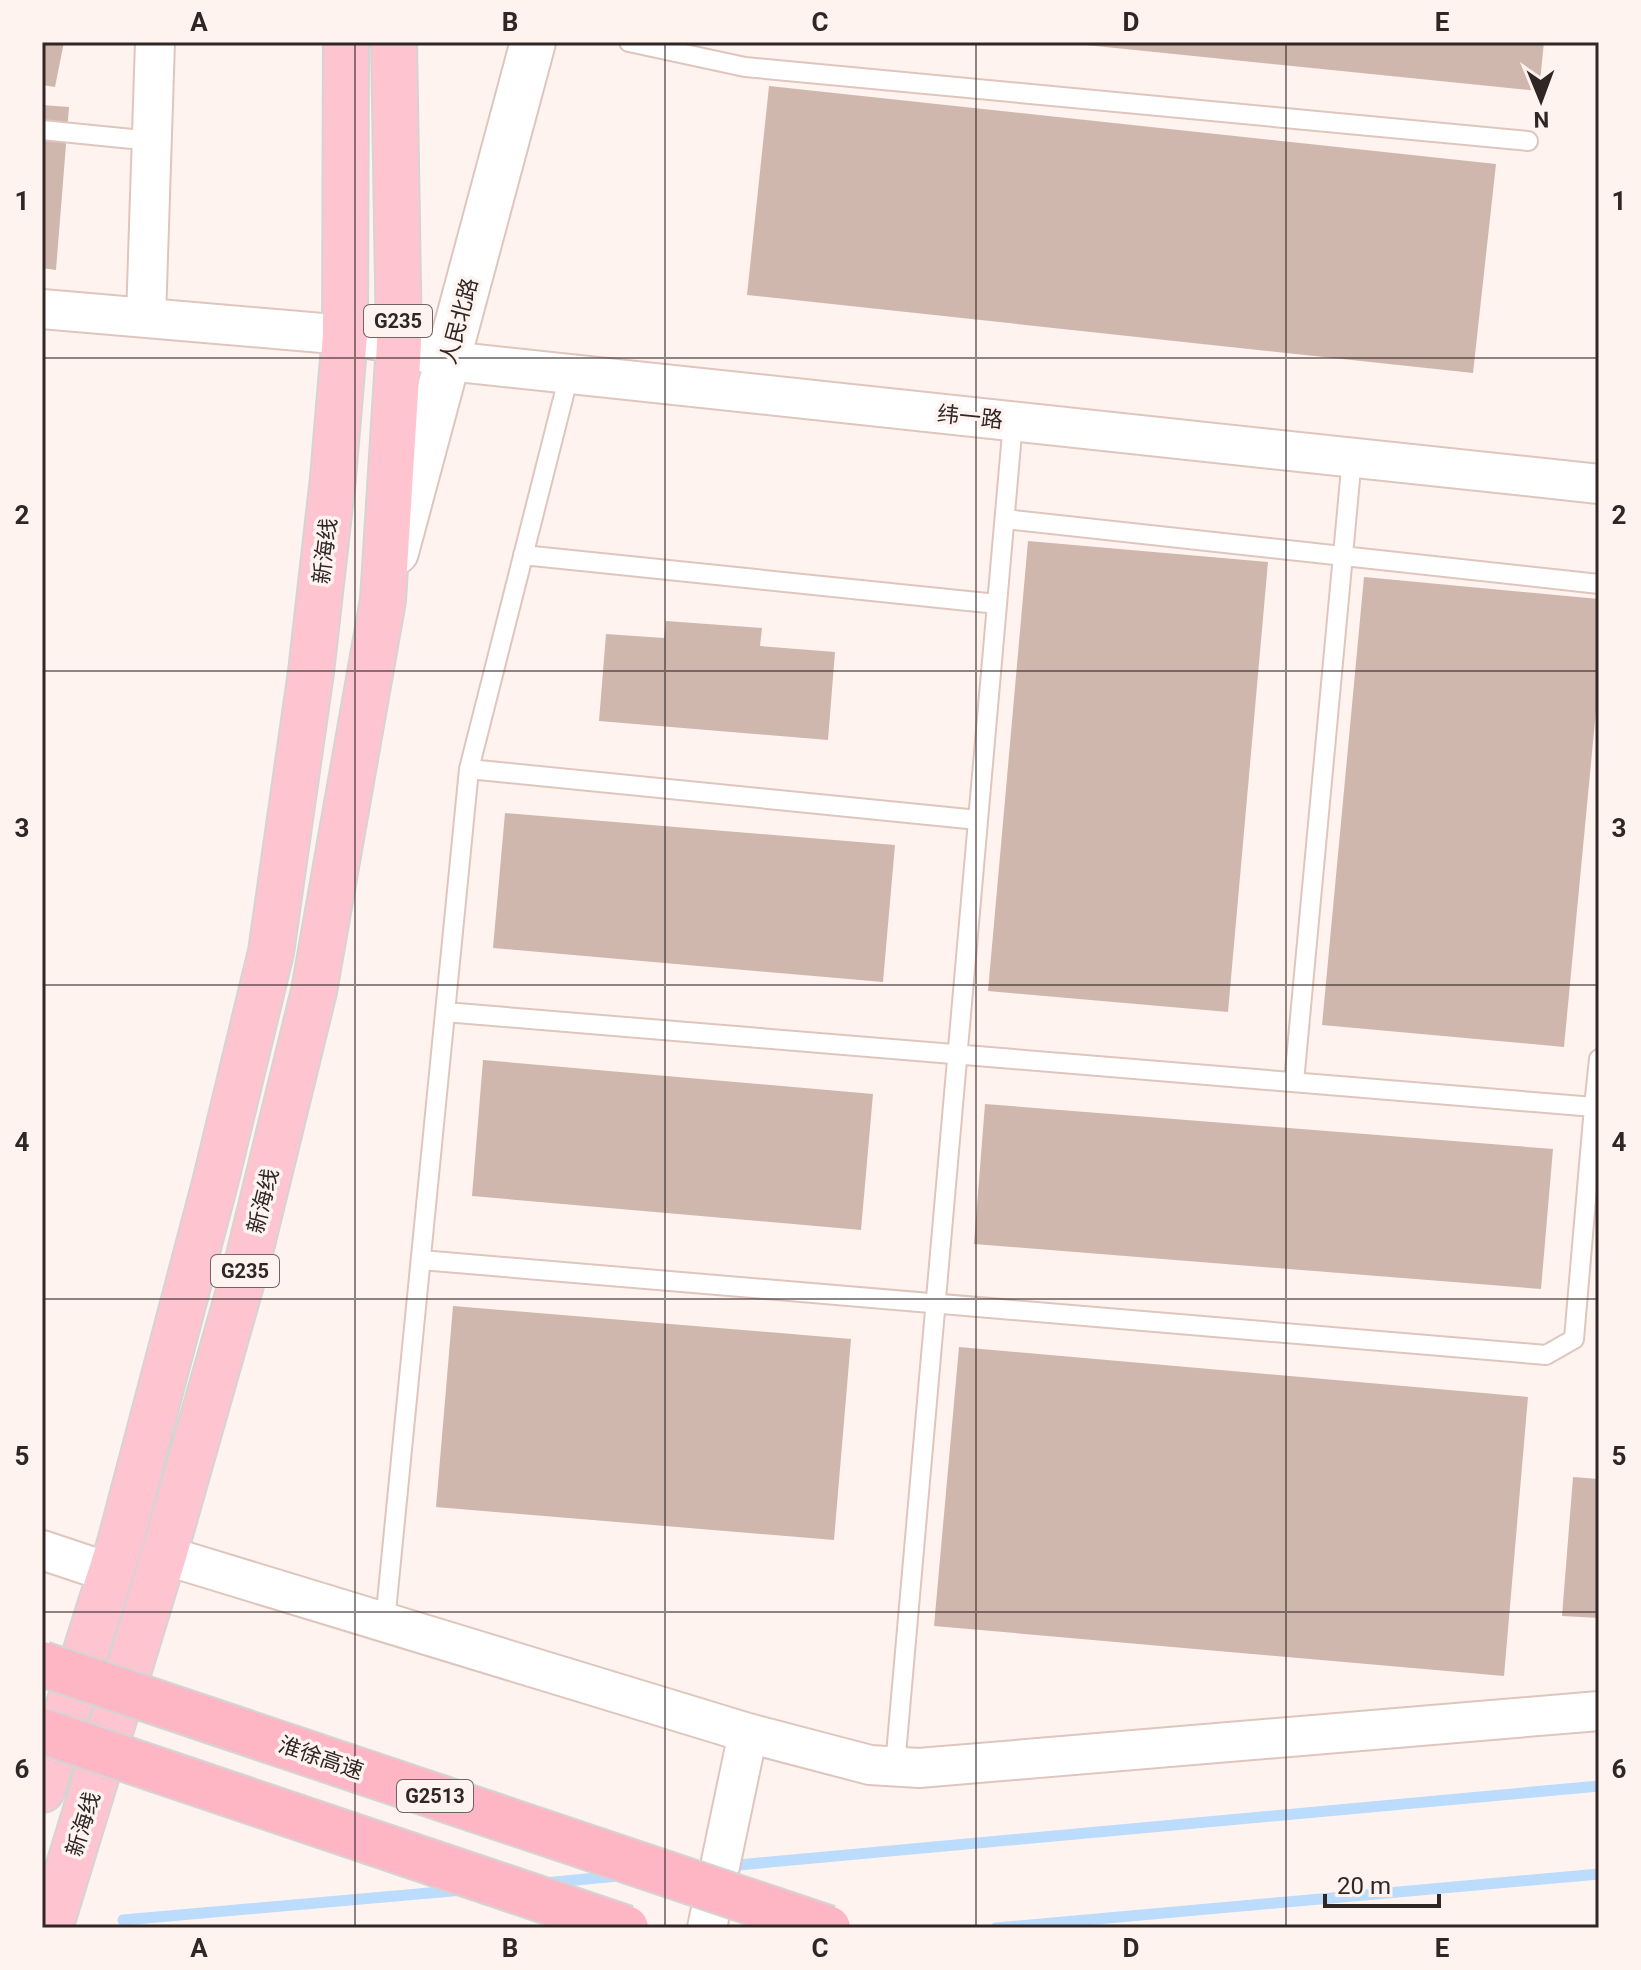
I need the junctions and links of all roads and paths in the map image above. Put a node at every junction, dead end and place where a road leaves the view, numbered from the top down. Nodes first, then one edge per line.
1 (155, 42) edge
2 (346, 42) edge
3 (394, 42) edge
4 (533, 42) edge
5 (629, 42) edge
6 (42, 130) edge
7 (152, 141) junction
8 (1528, 141) dead end
9 (42, 309) edge
10 (146, 318) junction
11 (345, 335) junction
12 (399, 344) junction
13 (449, 361) junction
14 (569, 375) junction
15 (1013, 422) junction
16 (1352, 458) junction
17 (1599, 484) edge
18 (1005, 519) junction
19 (523, 555) junction
20 (1343, 556) junction
21 (1599, 584) edge
22 (383, 600) junction
23 (997, 604) junction
24 (469, 769) junction
25 (978, 820) junction
26 (445, 1012) junction
27 (958, 1054) junction
28 (1599, 1059) edge
29 (1294, 1082) junction
30 (1594, 1107) junction
31 (421, 1260) junction
32 (936, 1303) junction
33 (42, 1550) edge
34 (164, 1555) junction
35 (111, 1573) junction
36 (385, 1622) junction
37 (42, 1664) edge
38 (1599, 1711) edge
39 (42, 1731) edge
40 (748, 1733) junction
41 (895, 1766) junction
42 (42, 1790) edge
43 (50, 1928) edge
44 (626, 1928) edge
45 (707, 1928) edge
46 (828, 1928) edge

1 - 7 street
2 - 11 highway, G235
3 - 12 highway, G235
4 - 13 main road, 人民北路
5 - 8 lane
6 - 7 lane
7 - 10 street
9 - 10 street, 纬一路
10 - 11 street, 纬一路
11 - 12 street, 纬一路
11 - 35 highway, 新海线 / G235
12 - 13 street, 纬一路
12 - 22 highway, G235
13 - 14 street, 纬一路
13 - 22 main road, 人民北路
14 - 15 street, 纬一路
14 - 19 lane
15 - 16 street, 纬一路
15 - 18 lane
16 - 17 street, 纬一路
16 - 20 lane
18 - 20 lane
18 - 23 lane
19 - 23 lane
19 - 24 lane
20 - 21 lane
20 - 29 lane
22 - 34 highway, 新海线 / G235
23 - 25 lane
24 - 25 lane
24 - 26 lane
25 - 27 lane
26 - 27 lane
26 - 31 lane
27 - 29 lane
27 - 32 lane
28 - 30 lane
29 - 30 lane
30 - 32 lane
31 - 32 lane
31 - 36 lane
32 - 41 lane
33 - 35 street
34 - 36 street
34 - 43 highway, 新海线 / G235
35 - 42 highway, 新海线 / G235
36 - 40 street
37 - 46 highway, 淮徐高速 / G2513, bridge
38 - 41 street
39 - 44 highway, bridge
40 - 41 street
40 - 45 street

